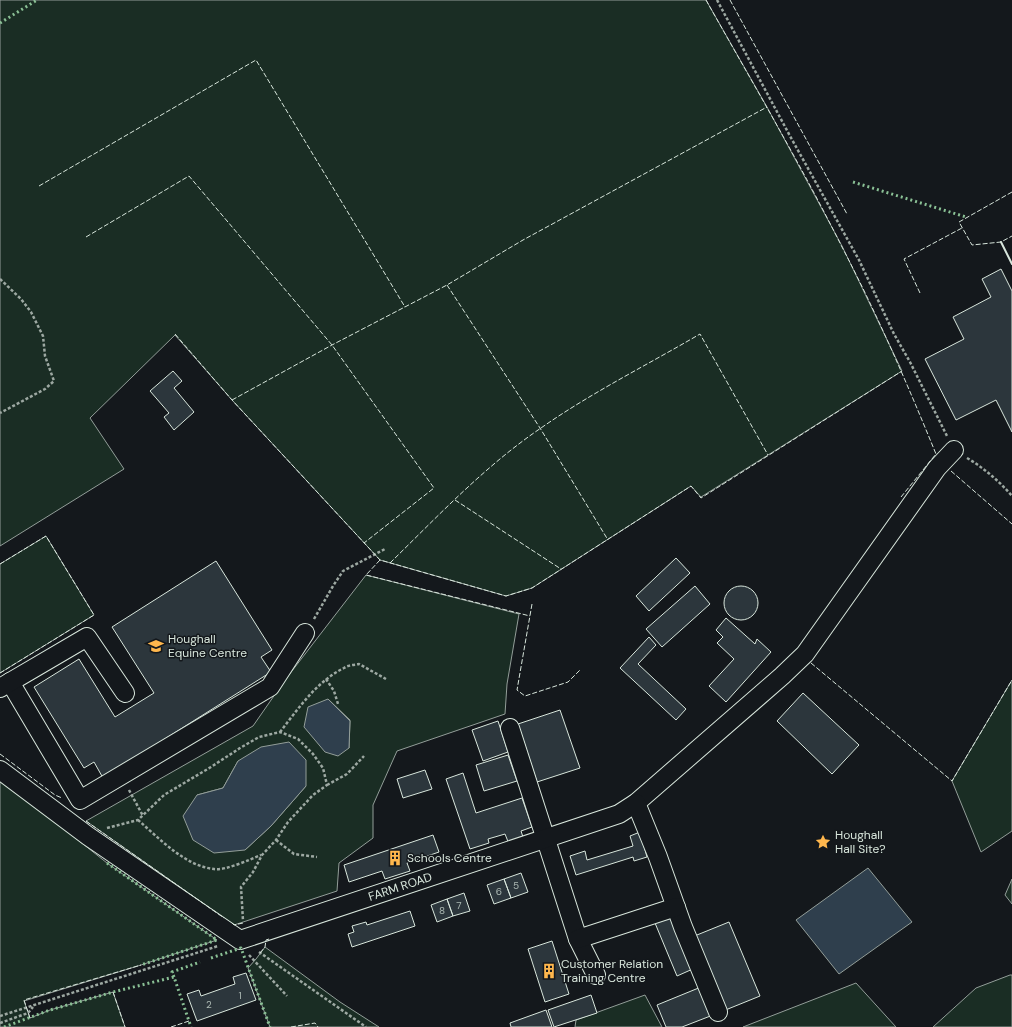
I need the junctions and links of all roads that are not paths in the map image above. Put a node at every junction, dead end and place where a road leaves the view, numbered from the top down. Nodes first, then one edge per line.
1 (954, 450) road end
2 (305, 633) road end
3 (5, 685) edge
4 (125, 693) dead end
5 (510, 728) dead end
6 (0, 770) edge
7 (641, 798) junction
8 (545, 840) junction
9 (676, 907) junction
10 (578, 939) junction
11 (596, 975) dead end
12 (718, 1012) dead end

1 - 7 lane, FARM ROAD
2 - 3 lane
3 - 4 lane
5 - 8 lane
6 - 8 lane, FARM ROAD
7 - 8 lane, FARM ROAD
7 - 9 lane
8 - 10 lane
9 - 10 lane
9 - 12 lane
10 - 11 lane

